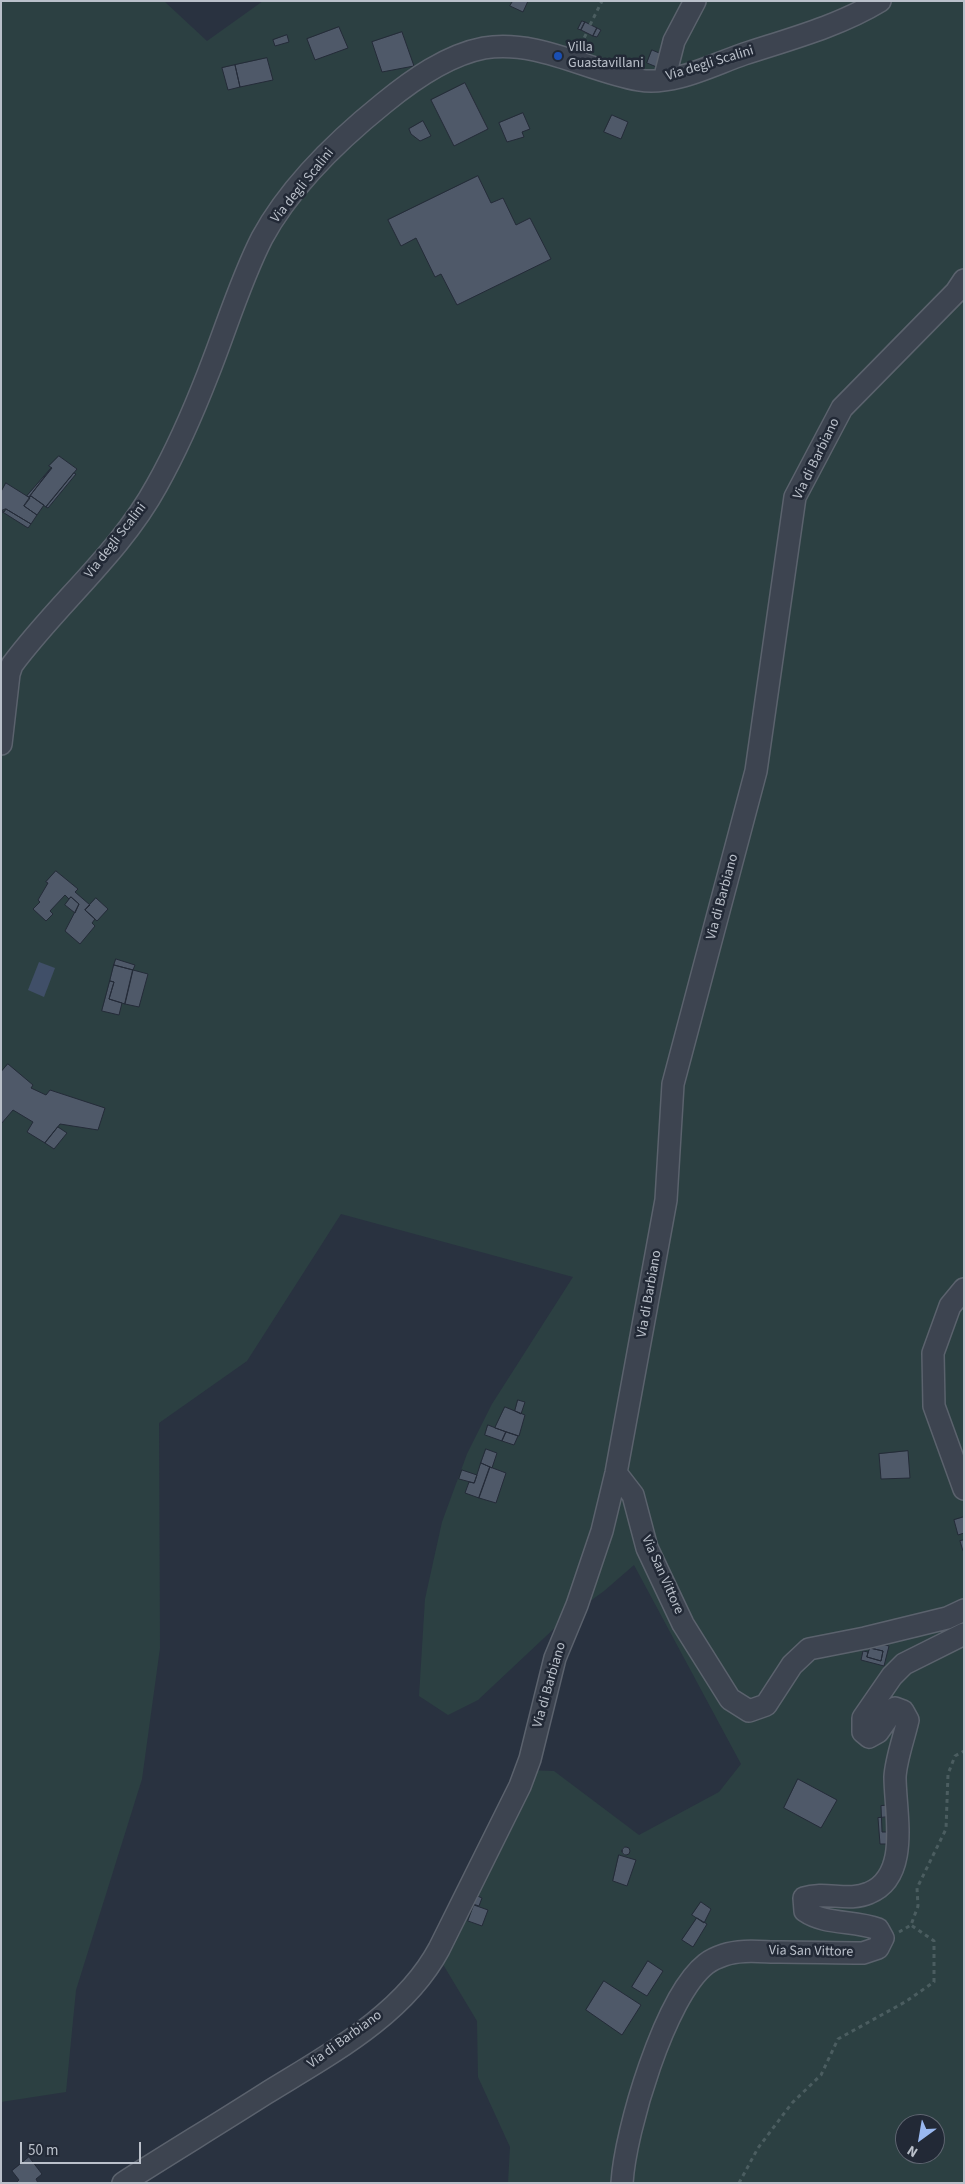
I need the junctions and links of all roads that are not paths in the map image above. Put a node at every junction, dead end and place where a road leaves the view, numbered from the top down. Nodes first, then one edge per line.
1 (695, 1) edge
2 (880, 1) edge
3 (664, 80) junction
4 (964, 280) edge
5 (1, 744) edge
6 (964, 1288) edge
7 (616, 1473) junction
8 (964, 1489) edge
9 (964, 1610) edge
10 (964, 1634) edge
11 (123, 2183) edge
12 (622, 2183) edge

1 - 3 street
2 - 3 street, Via degli Scalini
3 - 5 street, Via degli Scalini
4 - 7 street, Via di Barbiano
6 - 8 street
7 - 9 street, Via San Vittore
7 - 11 street, Via di Barbiano
10 - 12 street, Via San Vittore

